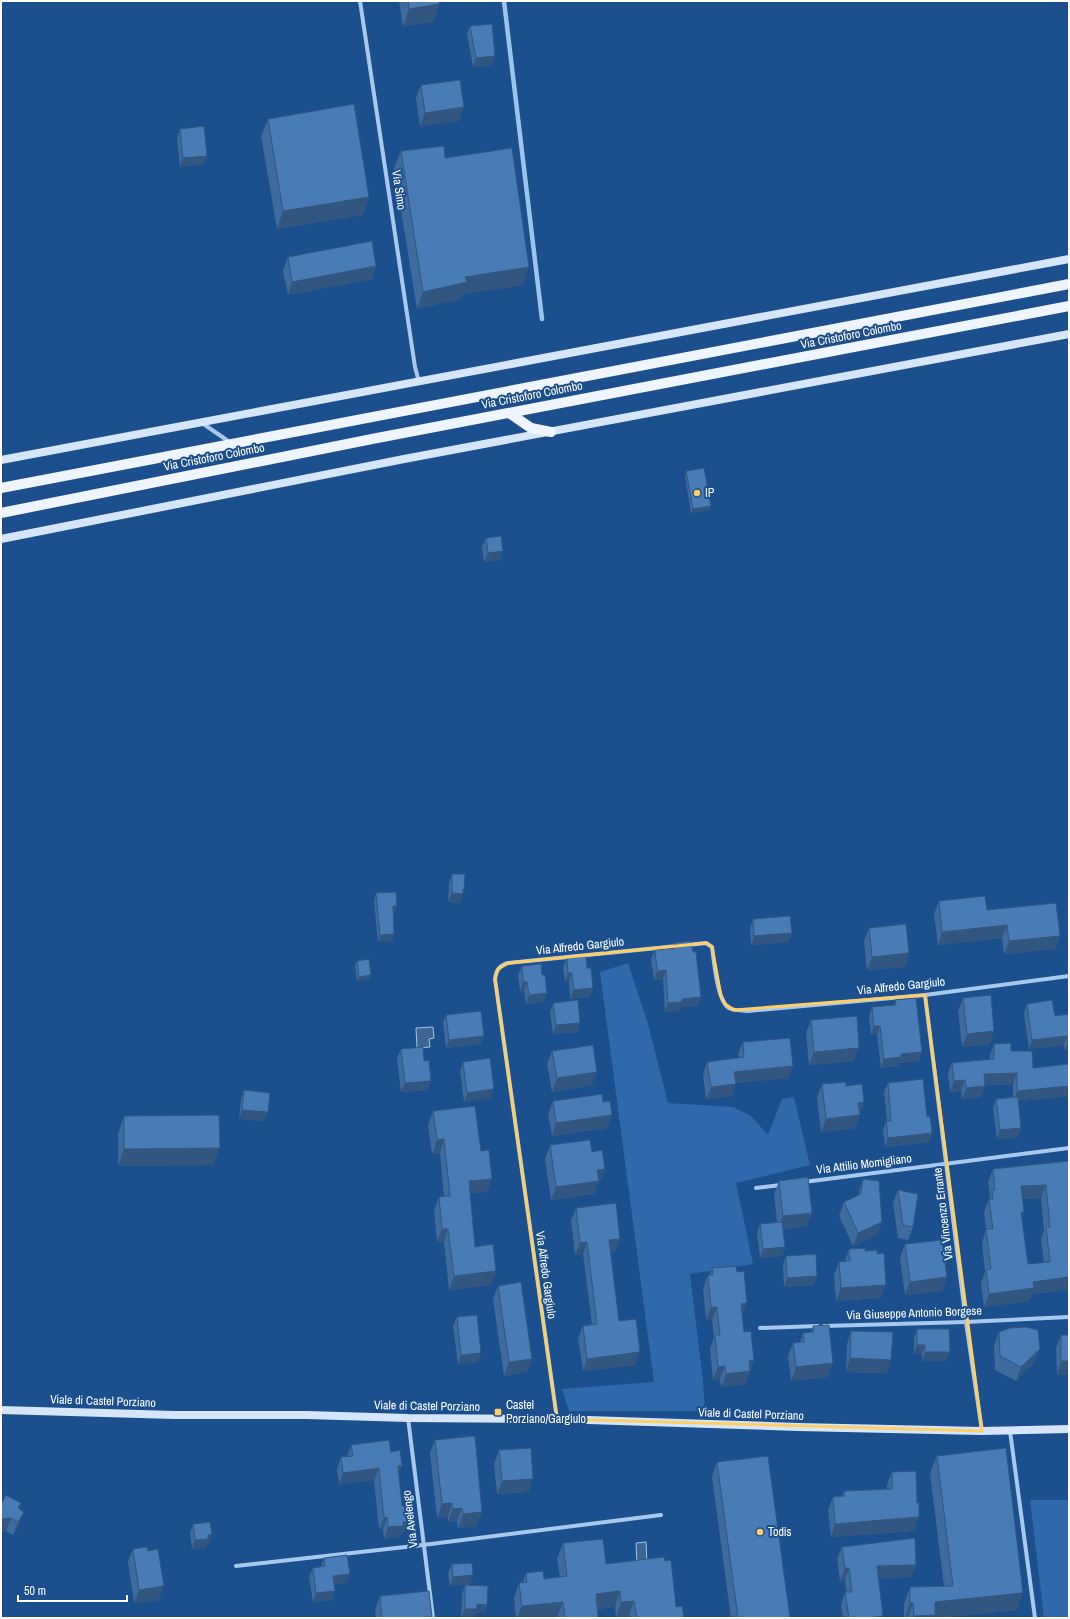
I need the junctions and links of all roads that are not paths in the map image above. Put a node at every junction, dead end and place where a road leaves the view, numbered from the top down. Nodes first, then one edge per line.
1 (360, 1) edge
2 (1069, 259) edge
3 (1069, 284) edge
4 (1069, 306) edge
5 (1069, 334) edge
6 (419, 382) junction
7 (509, 413) junction
8 (202, 423) junction
9 (551, 432) junction
10 (231, 443) junction
11 (1, 460) edge
12 (1, 488) edge
13 (1, 513) edge
14 (1, 539) edge
15 (1069, 976) edge
16 (924, 995) junction
17 (1069, 1148) edge
18 (947, 1164) junction
19 (802, 1182) edge
20 (787, 1184) edge
21 (756, 1188) dead end
22 (1069, 1317) edge
23 (966, 1322) junction
24 (760, 1328) dead end
25 (1, 1410) edge
26 (408, 1418) junction
27 (557, 1419) junction
28 (1069, 1429) edge
29 (1010, 1430) junction
30 (982, 1431) junction
31 (661, 1515) dead end
32 (423, 1546) junction
33 (236, 1566) dead end
34 (433, 1618) edge
35 (1035, 1618) edge

1 - 6 street, Via Simo
2 - 6 street
3 - 10 main road, Via Cristoforo Colombo
4 - 7 main road, Via Cristoforo Colombo
5 - 9 street
6 - 8 street
7 - 9 main road
7 - 13 main road, Via Cristoforo Colombo
8 - 10 street
8 - 11 street
9 - 14 street
10 - 12 main road, Via Cristoforo Colombo
15 - 16 street, Via Alfredo Gargiulo
16 - 18 street, Via Vincenzo Errante
16 - 27 street, Via Alfredo Gargiulo
17 - 18 street, Via Attilio Momigliano
18 - 19 street, Via Attilio Momigliano
18 - 23 street, Via Vincenzo Errante
20 - 21 street
22 - 23 street, Via Giuseppe Antonio Borgese
23 - 24 street, Via Giuseppe Antonio Borgese
23 - 30 street, Via Vincenzo Errante
25 - 26 street, Viale di Castel Porziano
26 - 27 street, Viale di Castel Porziano
26 - 32 street, Via Avelengo
27 - 30 street, Viale di Castel Porziano
28 - 29 street, Viale di Castel Porziano
29 - 30 street, Viale di Castel Porziano
29 - 35 street
31 - 32 street
32 - 33 street
32 - 34 street, Via Avelengo

